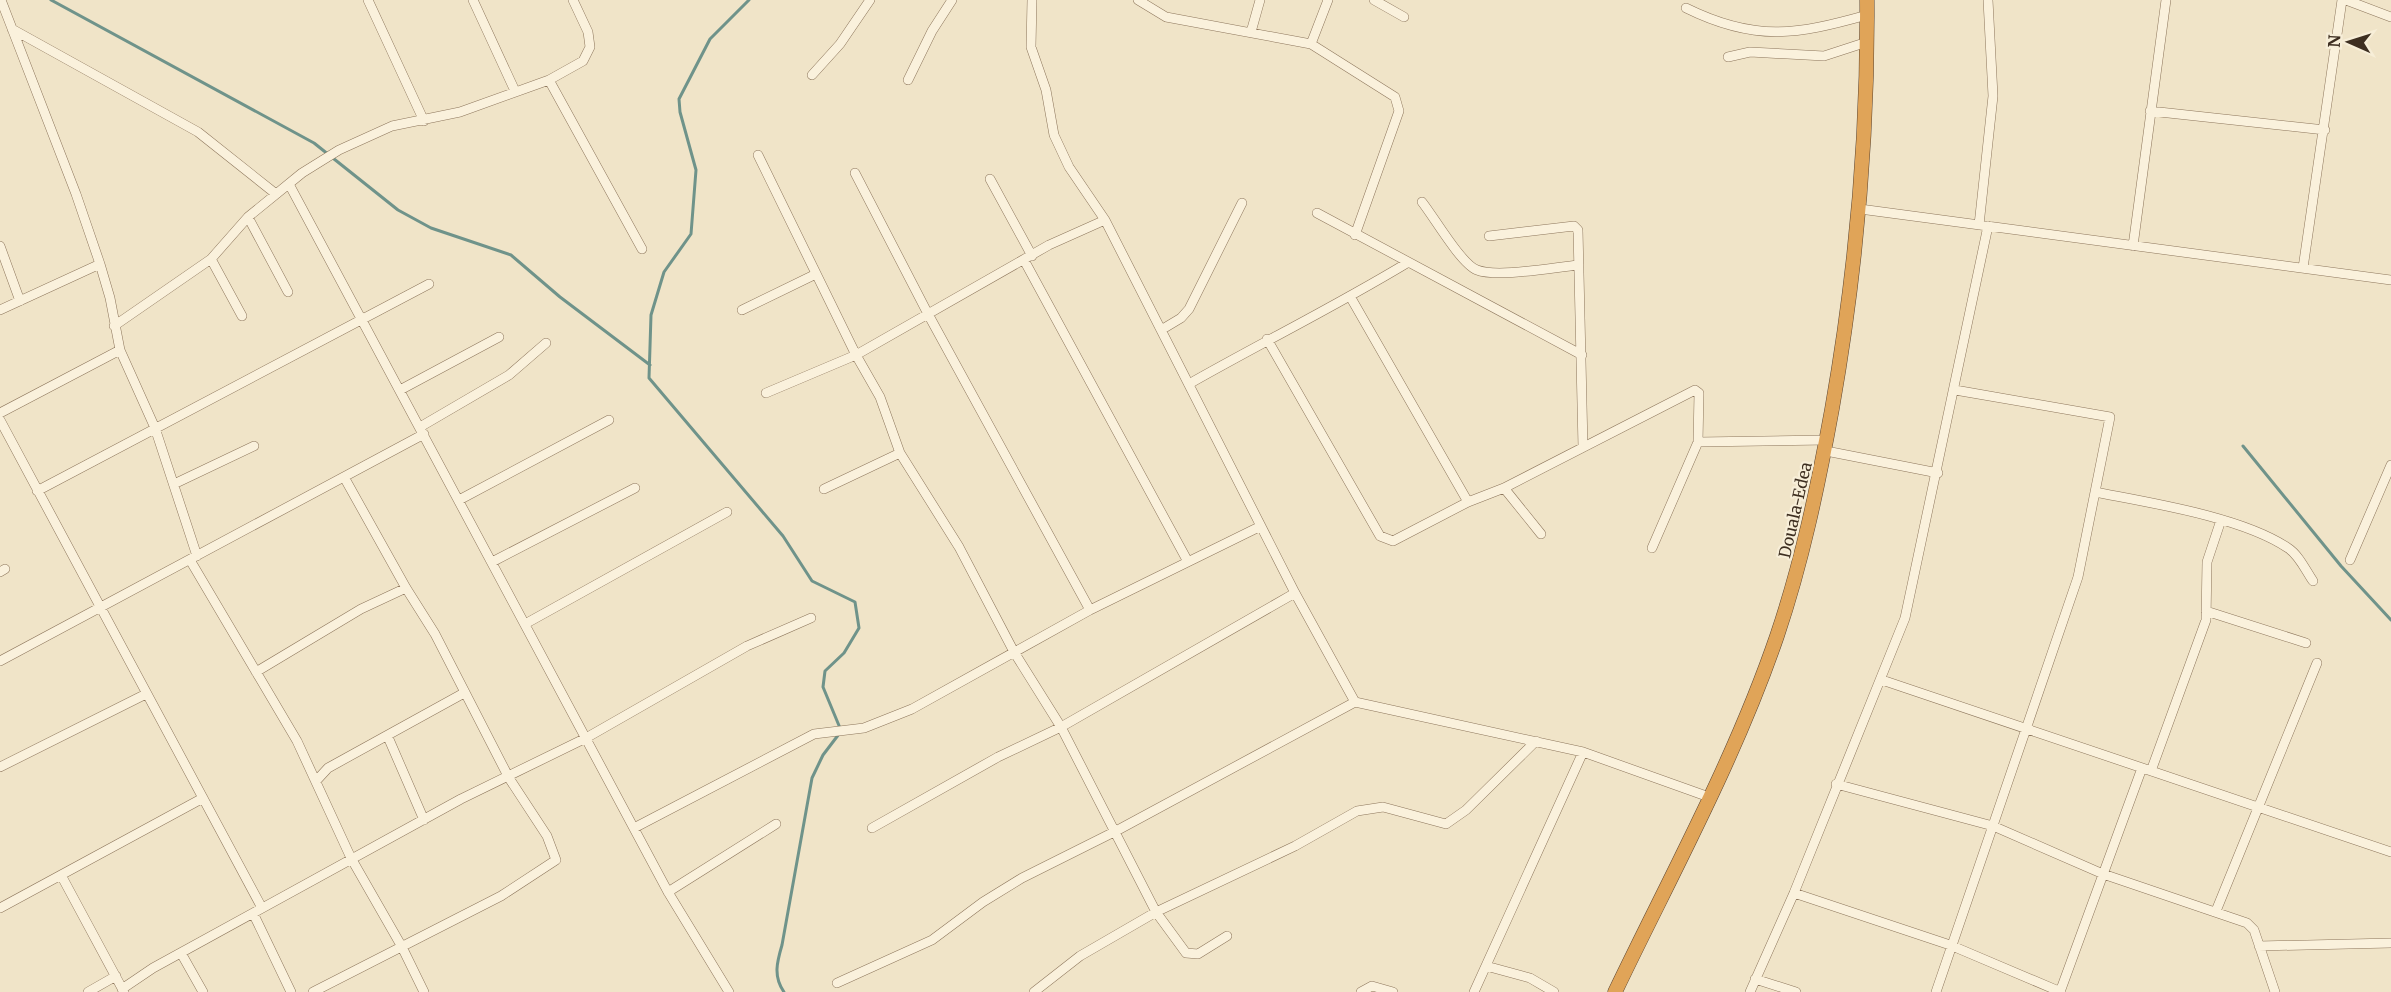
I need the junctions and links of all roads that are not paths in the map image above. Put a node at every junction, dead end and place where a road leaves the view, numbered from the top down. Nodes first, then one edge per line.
1 (1, 0) edge
2 (368, 0) edge
3 (473, 0) edge
4 (573, 0) edge
5 (870, 0) edge
6 (952, 0) edge
7 (1032, 0) edge
8 (1137, 0) edge
9 (1260, 0) edge
10 (1328, 0) edge
11 (1374, 0) edge
12 (1867, 0) edge
13 (1988, 0) edge
14 (2166, 0) edge
15 (2351, 1) edge
16 (1686, 8) dead end
17 (1867, 15) junction
18 (1404, 16) dead end
19 (2391, 17) edge
20 (12, 29) junction
21 (1251, 32) junction
22 (1867, 42) junction
23 (1311, 44) junction
24 (1728, 57) dead end
25 (812, 75) dead end
26 (549, 80) junction
27 (908, 80) dead end
28 (515, 91) junction
29 (2150, 111) junction
30 (424, 121) junction
31 (2325, 130) junction
32 (758, 155) dead end
33 (855, 173) dead end
34 (990, 179) dead end
35 (290, 184) junction
36 (276, 194) junction
37 (1422, 202) dead end
38 (1242, 203) dead end
39 (1860, 209) junction
40 (1317, 213) dead end
41 (248, 217) junction
42 (1105, 220) junction
43 (1984, 226) junction
44 (1355, 235) junction
45 (1489, 236) dead end
46 (0, 246) edge
47 (2133, 246) junction
48 (642, 249) dead end
49 (1028, 258) junction
50 (211, 259) junction
51 (1407, 263) junction
52 (100, 264) junction
53 (1579, 265) junction
54 (2304, 268) junction
55 (816, 274) junction
56 (2391, 280) edge
57 (429, 284) dead end
58 (288, 292) dead end
59 (1351, 298) junction
60 (20, 301) junction
61 (0, 310) edge
62 (742, 310) dead end
63 (928, 314) junction
64 (242, 316) dead end
65 (362, 319) junction
66 (114, 326) junction
67 (1161, 330) junction
68 (499, 337) dead end
69 (1267, 339) junction
70 (546, 343) dead end
71 (120, 350) junction
72 (856, 355) junction
73 (1582, 355) junction
74 (1189, 384) junction
75 (400, 390) junction
76 (1954, 390) junction
77 (766, 393) dead end
78 (0, 413) edge
79 (0, 420) edge
80 (609, 420) dead end
81 (155, 428) junction
82 (422, 431) junction
83 (1698, 442) junction
84 (1826, 445) junction
85 (254, 446) dead end
86 (1583, 447) junction
87 (900, 453) junction
88 (2391, 465) edge
89 (1938, 473) junction
90 (344, 477) junction
91 (174, 484) junction
92 (635, 488) dead end
93 (1504, 488) junction
94 (824, 489) dead end
95 (36, 491) junction
96 (2095, 492) junction
97 (459, 500) junction
98 (1468, 502) junction
99 (727, 512) dead end
100 (2221, 520) junction
101 (1261, 526) junction
102 (1541, 534) dead end
103 (1652, 548) dead end
104 (194, 558) junction
105 (1187, 560) junction
106 (2350, 560) dead end
107 (492, 561) junction
108 (2313, 581) dead end
109 (406, 588) junction
110 (1295, 592) junction
111 (100, 608) junction
112 (1090, 610) junction
113 (2206, 611) junction
114 (811, 618) dead end
115 (525, 624) junction
116 (2306, 643) dead end
117 (1014, 652) junction
118 (0, 661) edge
119 (2317, 663) dead end
120 (256, 672) junction
121 (1882, 680) junction
122 (464, 693) junction
123 (146, 694) junction
124 (1354, 702) junction
125 (1061, 727) junction
126 (2026, 729) junction
127 (388, 737) junction
128 (586, 738) junction
129 (1536, 741) junction
130 (1583, 752) junction
131 (0, 767) edge
132 (2147, 769) junction
133 (508, 778) junction
134 (316, 781) junction
135 (1836, 784) junction
136 (1709, 797) junction
137 (203, 798) junction
138 (2259, 807) junction
139 (424, 820) junction
140 (776, 825) dead end
141 (1993, 826) junction
142 (634, 828) junction
143 (872, 828) dead end
144 (1116, 831) junction
145 (2391, 852) edge
146 (351, 858) junction
147 (2103, 874) junction
148 (61, 875) junction
149 (668, 892) junction
150 (1794, 893) junction
151 (0, 908) edge
152 (262, 908) junction
153 (2216, 911) junction
154 (1156, 912) junction
155 (253, 913) junction
156 (1227, 936) dead end
157 (2391, 943) edge
158 (1950, 945) junction
159 (2259, 946) junction
160 (402, 947) junction
161 (181, 953) junction
162 (1486, 966) junction
163 (116, 976) junction
164 (1755, 979) junction
165 (837, 983) dead end
166 (123, 991) edge
167 (88, 992) edge
168 (203, 992) edge
169 (291, 992) edge
170 (313, 992) edge
171 (424, 992) edge
172 (729, 992) edge
173 (1034, 992) edge
174 (1361, 992) edge
175 (1393, 992) edge
176 (1474, 992) edge
177 (1554, 992) edge
178 (1616, 992) edge
179 (1750, 992) edge
180 (1796, 992) edge
181 (1936, 992) edge
182 (2061, 992) edge
183 (2275, 992) edge

1 - 20 street
2 - 30 street
3 - 28 street
4 - 26 street
5 - 25 street
6 - 27 street
7 - 42 street
8 - 21 street
9 - 21 street
10 - 23 street
11 - 18 street
12 - 17 highway, Douala-Edea
13 - 43 street
14 - 29 street
15 - 19 street
15 - 31 street
16 - 17 street
17 - 22 highway, Douala-Edea
20 - 36 street
20 - 52 street
21 - 23 street
22 - 24 street
22 - 39 highway, Douala-Edea
23 - 44 street
26 - 28 street
26 - 48 street
28 - 30 street
29 - 31 street
29 - 47 street
30 - 35 street
31 - 54 street
32 - 55 street
33 - 63 street
34 - 49 street
35 - 36 street
35 - 65 street
36 - 41 street
37 - 53 street
38 - 67 street
39 - 43 street
39 - 84 highway, Douala-Edea
40 - 44 street
41 - 50 street
41 - 58 street
42 - 49 street
42 - 67 street
43 - 47 street
43 - 76 street
44 - 51 street
45 - 53 street
46 - 60 street
47 - 54 street
49 - 63 street
49 - 105 street
50 - 64 street
50 - 66 street
51 - 59 street
51 - 73 street
52 - 60 street
52 - 66 street
53 - 73 street
54 - 56 street
55 - 62 street
55 - 72 street
57 - 65 street
59 - 69 street
59 - 98 street
60 - 61 street
63 - 72 street
63 - 112 street
65 - 75 street
65 - 81 street
66 - 71 street
67 - 74 street
68 - 75 street
69 - 74 street
69 - 98 street
70 - 82 street
71 - 78 street
71 - 81 street
72 - 77 street
72 - 87 street
73 - 86 street
74 - 101 street
75 - 82 street
76 - 89 street
76 - 96 street
79 - 95 street
80 - 97 street
81 - 91 street
81 - 95 street
82 - 90 street
82 - 97 street
83 - 84 street
83 - 86 street
83 - 103 street
84 - 89 street
84 - 136 highway, Douala-Edea
85 - 91 street
86 - 93 street
87 - 94 street
87 - 117 street
88 - 106 street
89 - 121 street
90 - 104 street
90 - 109 street
91 - 104 street
92 - 107 street
93 - 98 street
93 - 102 street
95 - 111 street
96 - 100 street
96 - 126 street
97 - 107 street
99 - 115 street
100 - 108 street
100 - 113 street
101 - 105 street
101 - 110 street
104 - 111 street
104 - 120 street
105 - 112 street
107 - 115 street
109 - 120 street
109 - 122 street
110 - 124 street
110 - 125 street
111 - 118 street
111 - 123 street
112 - 117 street
113 - 116 street
113 - 132 street
114 - 128 street
115 - 128 street
117 - 125 street
117 - 142 street
119 - 138 street
120 - 134 street
121 - 126 street
121 - 135 street
122 - 127 street
122 - 133 street
123 - 131 street
123 - 137 street
124 - 129 street
124 - 144 street
125 - 143 street
125 - 144 street
126 - 132 street
126 - 141 street
127 - 134 street
127 - 139 street
128 - 133 street
128 - 142 street
129 - 130 street
129 - 154 street
130 - 136 street
130 - 162 street
132 - 138 street
132 - 147 street
133 - 139 street
133 - 160 street
134 - 146 street
135 - 141 street
135 - 150 street
136 - 178 highway, Douala-Edea
137 - 148 street
137 - 152 street
138 - 145 street
138 - 153 street
139 - 146 street
140 - 149 street
141 - 147 street
141 - 158 street
142 - 149 street
144 - 154 street
144 - 165 street
146 - 152 street
146 - 160 street
147 - 153 street
147 - 182 street
148 - 151 street
148 - 163 street
149 - 172 street
150 - 158 street
150 - 164 street
152 - 155 street
153 - 159 street
154 - 156 street
154 - 173 street
155 - 161 street
155 - 169 street
157 - 159 street
158 - 181 street
158 - 182 street
159 - 183 street
160 - 170 street
160 - 171 street
161 - 166 street
161 - 168 street
162 - 176 street
162 - 177 street
163 - 166 street
163 - 167 street
164 - 179 street
164 - 180 street
174 - 175 street

